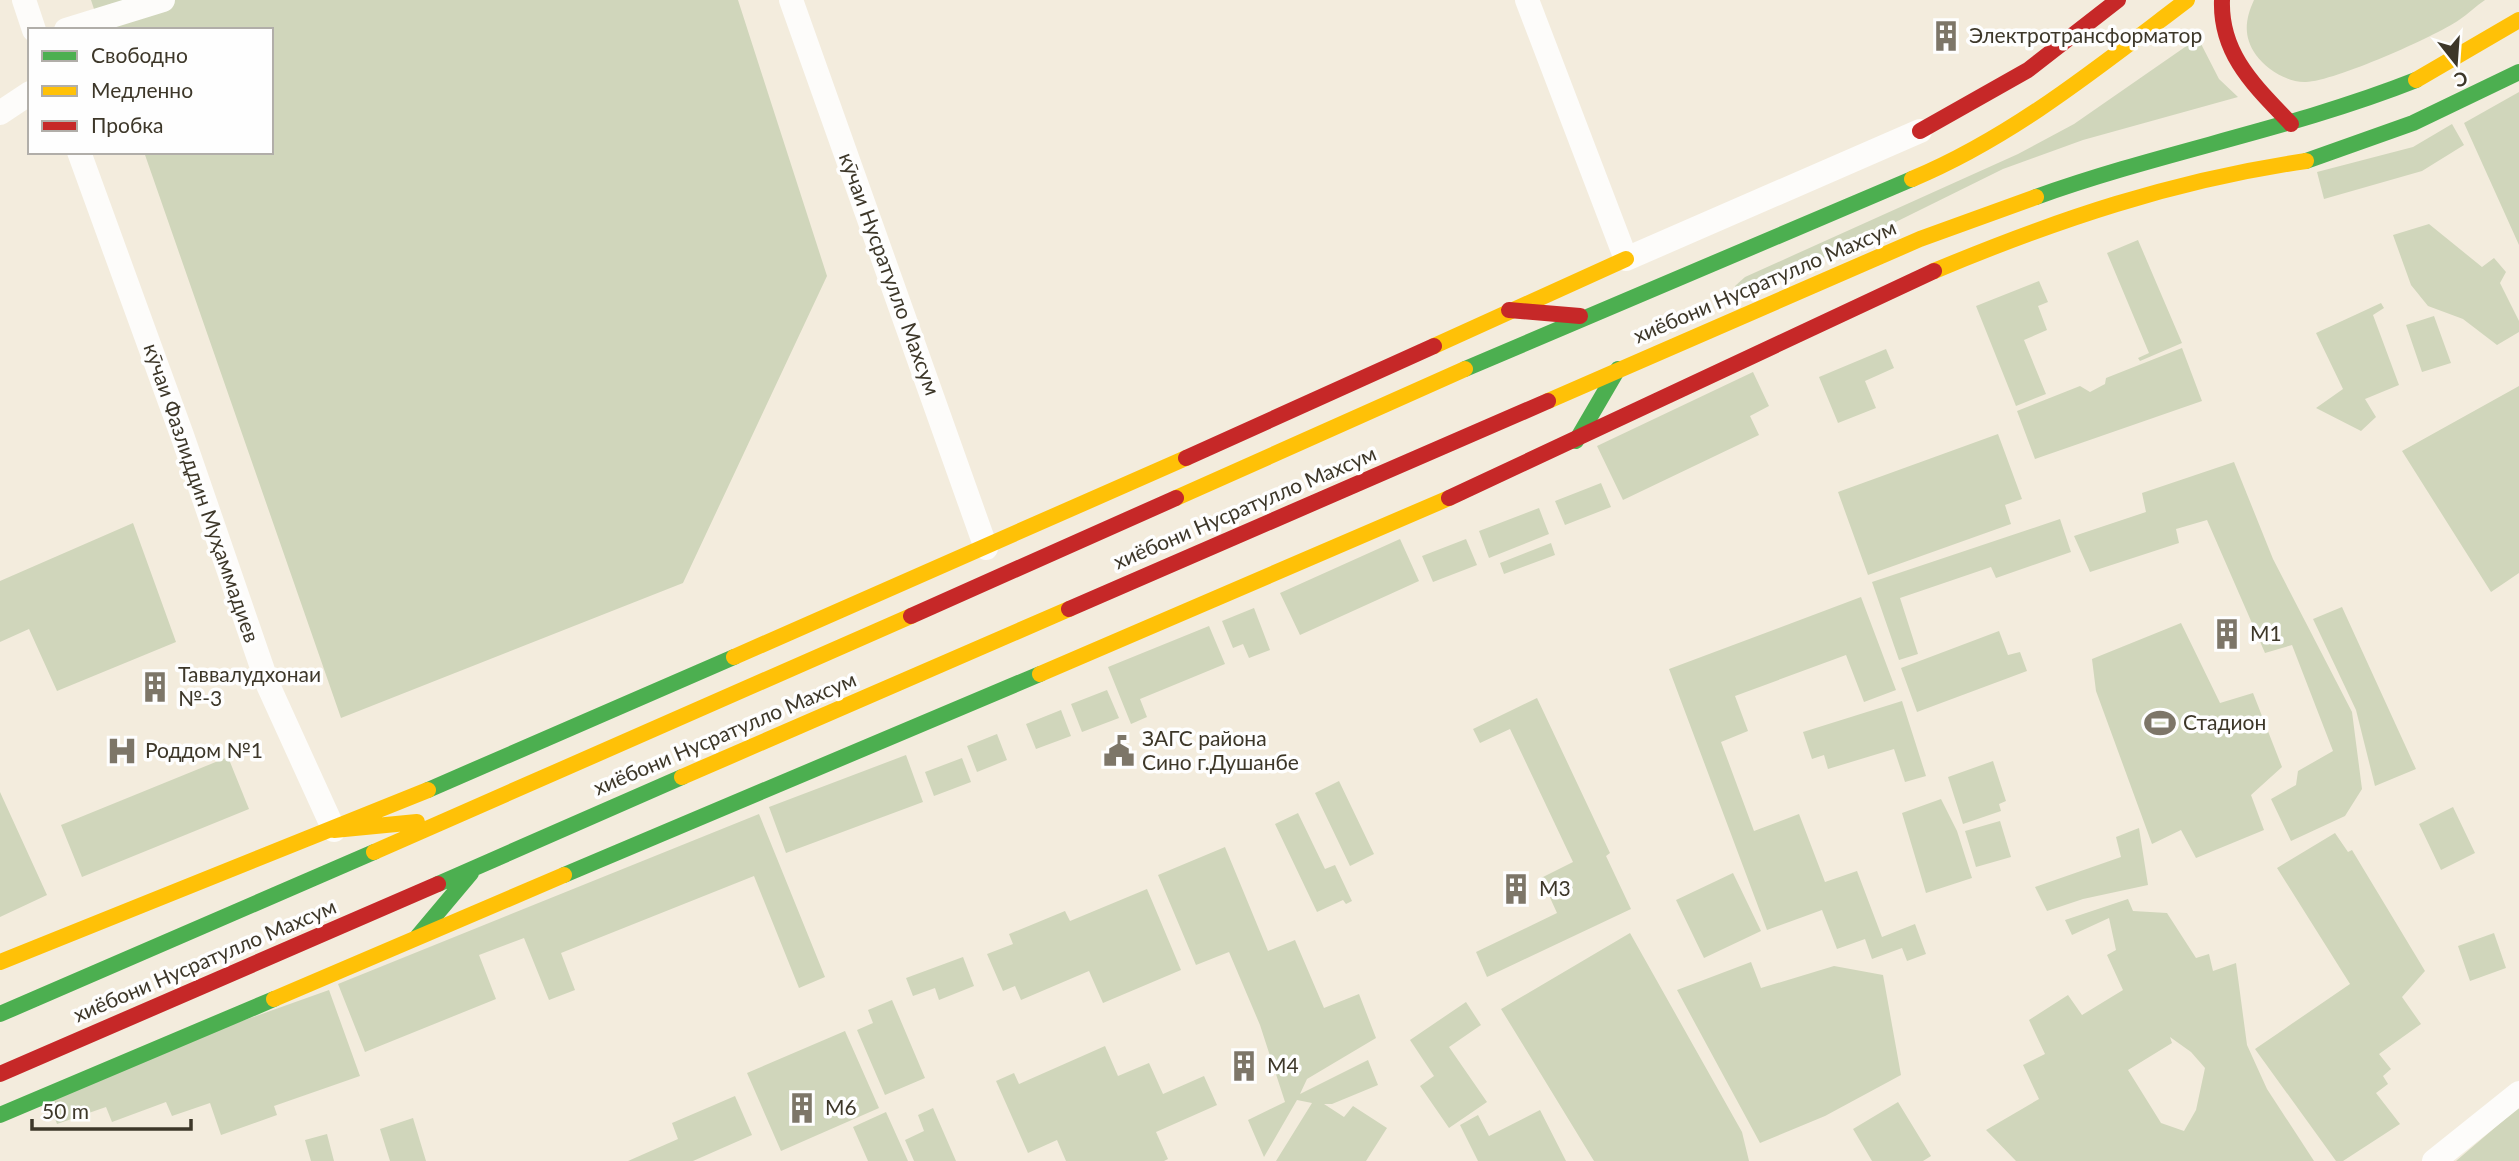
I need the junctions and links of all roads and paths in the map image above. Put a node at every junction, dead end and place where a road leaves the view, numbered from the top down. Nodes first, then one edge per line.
1 (24, 0) edge
2 (163, 0) edge
3 (791, 0) edge
4 (1527, 0) edge
5 (2118, 0) edge
6 (2188, 0) edge
7 (2222, 0) edge
8 (2519, 20) edge
9 (33, 28) edge
10 (72, 28) edge
11 (2519, 72) edge
12 (28, 94) edge
13 (0, 113) edge
14 (2291, 124) junction
15 (1920, 131) joint
16 (80, 154) edge
17 (1626, 259) junction
18 (1509, 310) junction
19 (1585, 316) junction
20 (1618, 369) junction
21 (1576, 441) junction
22 (986, 548) junction
23 (451, 818) junction
24 (334, 830) junction
25 (477, 867) junction
26 (418, 936) junction
27 (0, 962) edge
28 (0, 1014) edge
29 (0, 1074) edge
30 (2519, 1093) edge
31 (0, 1115) edge
32 (2434, 1161) edge

1 - 9 street
2 - 10 street
3 - 22 street, кӯчаи Нусратулло Махсум
4 - 17 street
5 - 15 main road
6 - 19 main road, хиёбони Нусратулло Махсум
7 - 14 main road
8 - 14 main road, хиёбони Нусратулло Махсум
11 - 21 main road
12 - 13 street
14 - 20 main road, хиёбони Нусратулло Махсум
15 - 17 street
16 - 24 street, кӯчаи Фазлиддин Муҳаммадиев
17 - 18 main road
18 - 19 main road
18 - 22 main road
19 - 23 main road, хиёбони Нусратулло Махсум
20 - 21 main road
20 - 25 main road, хиёбони Нусратулло Махсум
21 - 26 main road
22 - 24 main road
23 - 24 main road
23 - 28 main road, хиёбони Нусратулло Махсум
24 - 27 main road
25 - 26 main road
25 - 29 main road, хиёбони Нусратулло Махсум
26 - 31 main road
30 - 32 street

